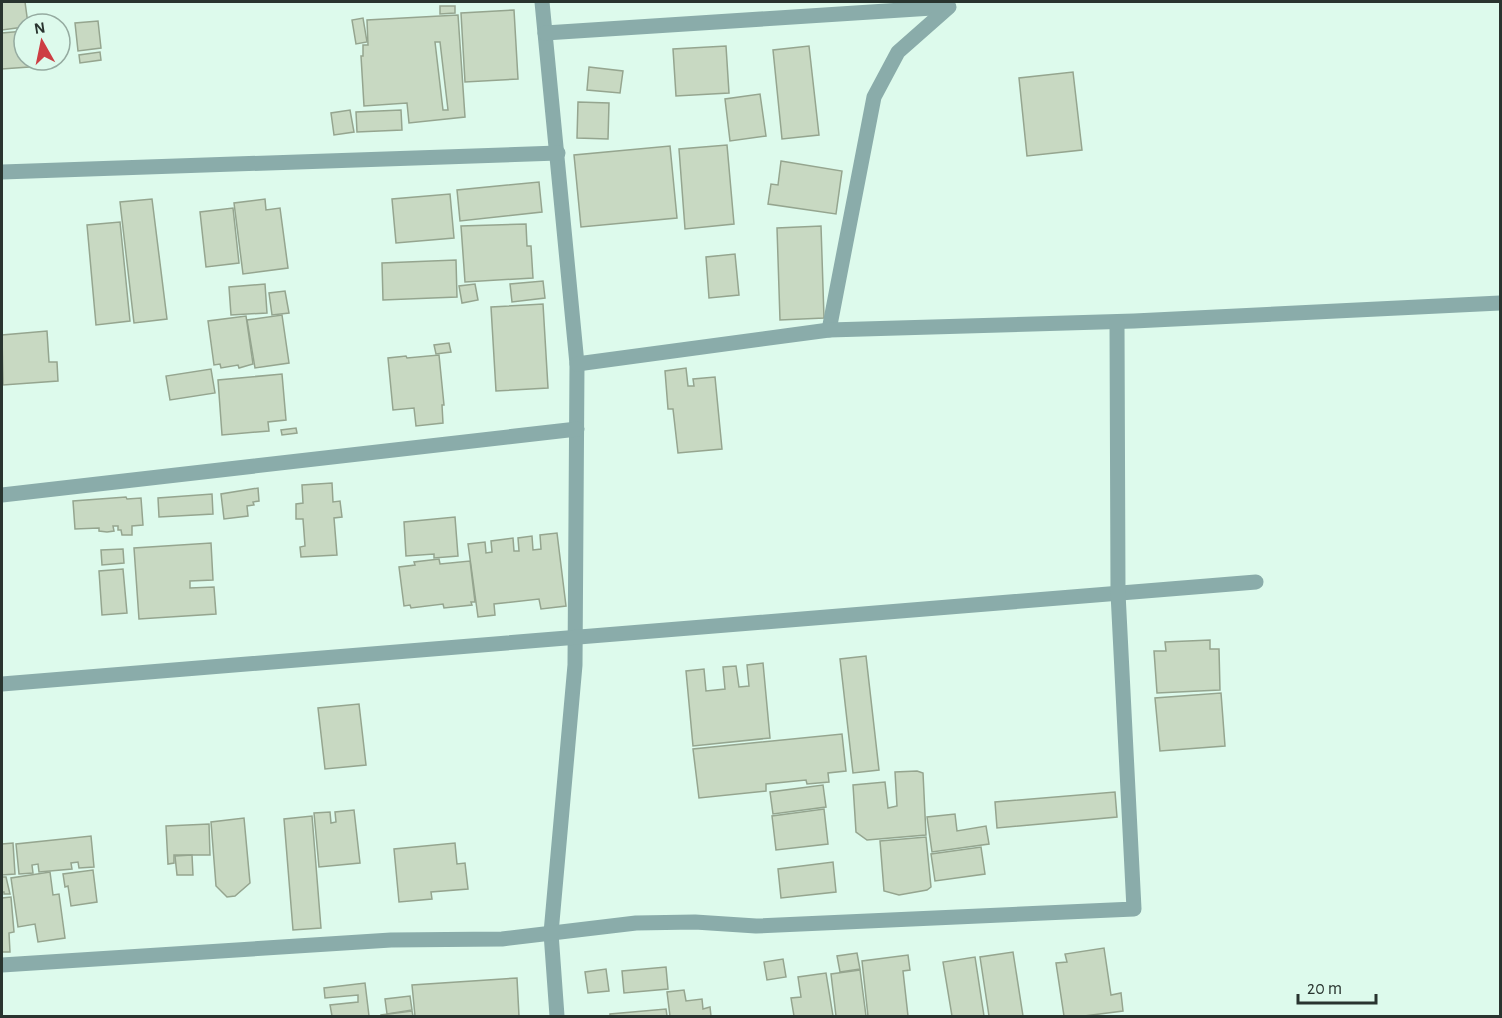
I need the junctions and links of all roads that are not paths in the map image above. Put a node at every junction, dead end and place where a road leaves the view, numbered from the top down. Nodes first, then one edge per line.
1 (542, 2) edge
2 (952, 4) edge
3 (545, 33) junction
4 (558, 153) junction
5 (2, 172) edge
6 (1500, 303) edge
7 (1117, 322) junction
8 (829, 330) junction
9 (577, 364) junction
10 (577, 429) junction
11 (2, 495) edge
12 (1256, 582) dead end
13 (1118, 593) junction
14 (576, 636) junction
15 (2, 684) edge
16 (551, 933) junction
17 (2, 965) edge
18 (557, 1017) edge

1 - 3 street
2 - 3 street
2 - 8 street
3 - 4 street
4 - 5 street
4 - 9 street
6 - 7 street
7 - 8 street
7 - 13 street
8 - 9 street
9 - 10 street
10 - 11 street
10 - 14 street
12 - 13 street
13 - 14 street
13 - 16 street
14 - 15 street
14 - 16 street
16 - 17 street
16 - 18 street

